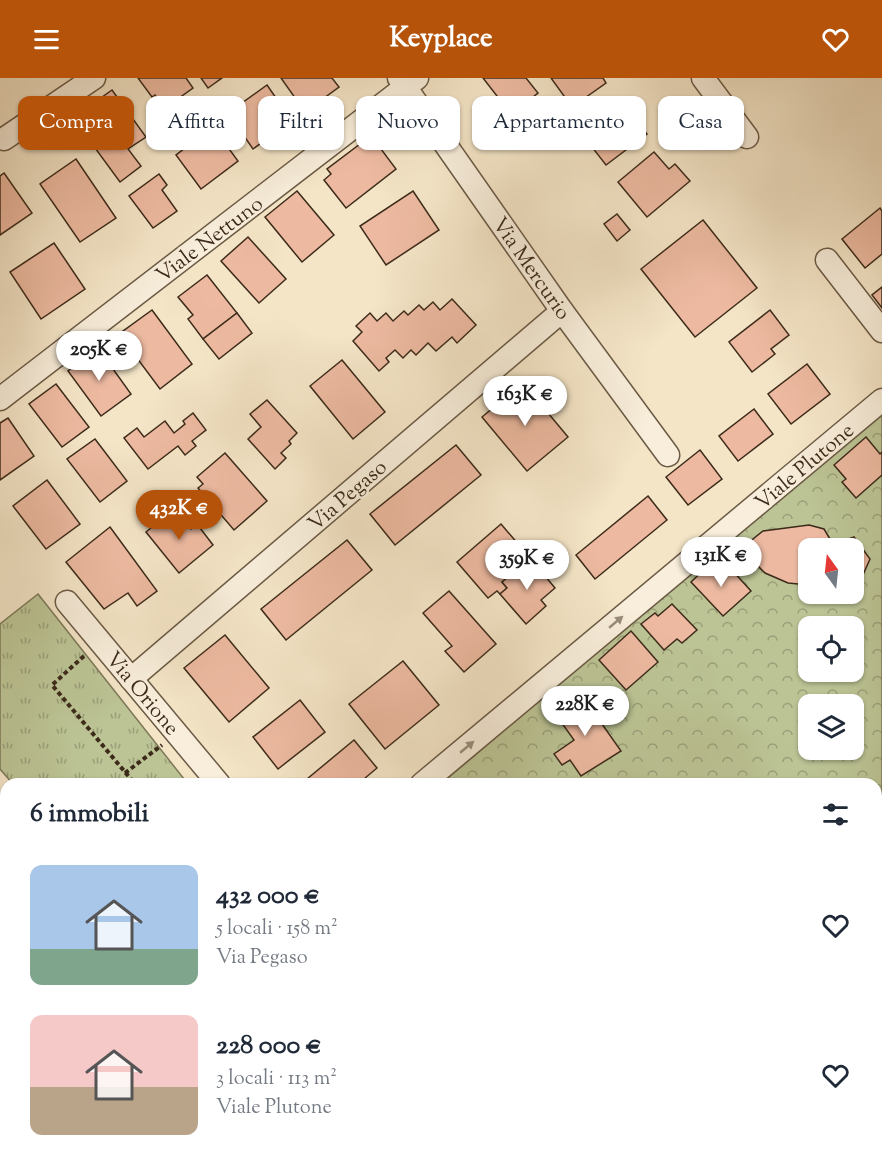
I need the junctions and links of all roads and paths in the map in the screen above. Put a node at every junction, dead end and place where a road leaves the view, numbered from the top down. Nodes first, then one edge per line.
1 (94, 78) edge
2 (703, 78) edge
3 (407, 81) edge
4 (747, 137) dead end
5 (4, 139) dead end
6 (827, 260) dead end
7 (562, 311) junction
8 (882, 331) edge
9 (0, 399) edge
10 (882, 400) edge
11 (668, 454) dead end
12 (67, 602) dead end
13 (100, 642) junction
14 (131, 679) junction
15 (177, 734) junction
16 (125, 773) junction
17 (130, 778) edge
18 (214, 778) edge
19 (429, 778) edge

1 - 5 street
2 - 4 street
3 - 7 street, Via Mercurio
3 - 9 street, Viale Nettuno
6 - 8 street
7 - 11 street, Via Mercurio
7 - 14 street, Via Pegaso
19 -> 10 street, Viale Plutone
12 - 13 street, Via Orione
13 - 14 street, Via Orione
13 - 16 path
14 - 15 street, Via Orione
15 - 16 path
15 - 18 street, Via Orione
16 - 17 path

